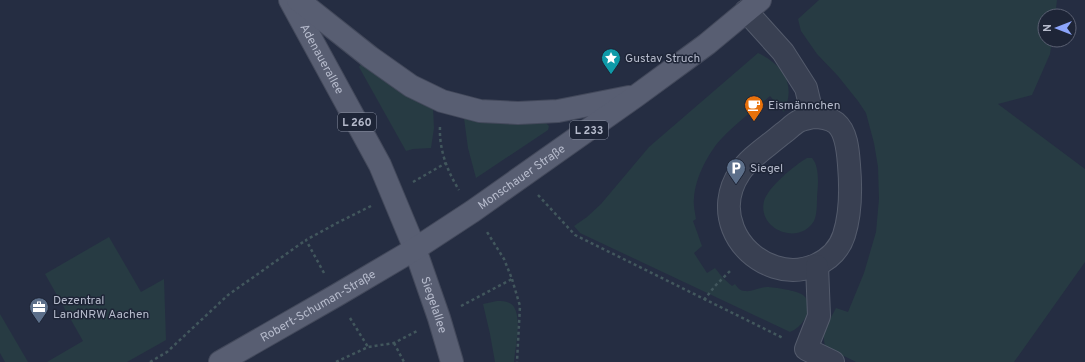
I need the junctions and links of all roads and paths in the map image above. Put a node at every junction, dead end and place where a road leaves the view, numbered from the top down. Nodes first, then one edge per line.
1 (290, 0) edge
2 (298, 0) edge
3 (753, 6) edge
4 (636, 96) junction
5 (442, 101) junction
6 (813, 117) junction
7 (446, 163) junction
8 (522, 176) junction
9 (393, 194) junction
10 (473, 211) junction
11 (306, 240) junction
12 (415, 249) junction
13 (750, 253) junction
14 (817, 266) junction
15 (512, 279) junction
16 (337, 295) junction
17 (704, 300) junction
18 (439, 318) junction
19 (394, 344) junction
20 (368, 347) junction
21 (806, 349) junction
22 (150, 362) edge
23 (220, 362) edge
24 (336, 362) edge
25 (404, 362) edge
26 (452, 362) edge
27 (517, 362) edge
28 (833, 362) edge

1 - 9 main road, Adenauerallee / L 260
2 - 5 main road
3 - 4 main road, Monschauer Straße / L 233
3 - 6 lane
4 - 5 main road
4 - 8 main road, Monschauer Straße / L 233
5 - 7 path
6 - 13 lane
6 - 14 lane
7 - 9 path
7 - 10 path
8 - 10 main road, Monschauer Straße / L 233
8 - 17 path
9 - 11 path
9 - 12 main road, Adenauerallee / L 260
10 - 12 main road, Monschauer Straße / L 233
10 - 15 path
11 - 16 path
11 - 22 path
12 - 16 main road, Robert-Schuman-Straße / L 233
12 - 18 main road, Siegelallee / L 260
13 - 14 lane
13 - 17 path
14 - 21 lane
15 - 18 path
15 - 27 path
16 - 20 path
16 - 23 main road, Robert-Schuman-Straße / L 233
17 - 21 path
18 - 19 path
18 - 26 main road, Siegelallee / L 260
19 - 20 path
19 - 25 path
20 - 24 path
21 - 28 lane

